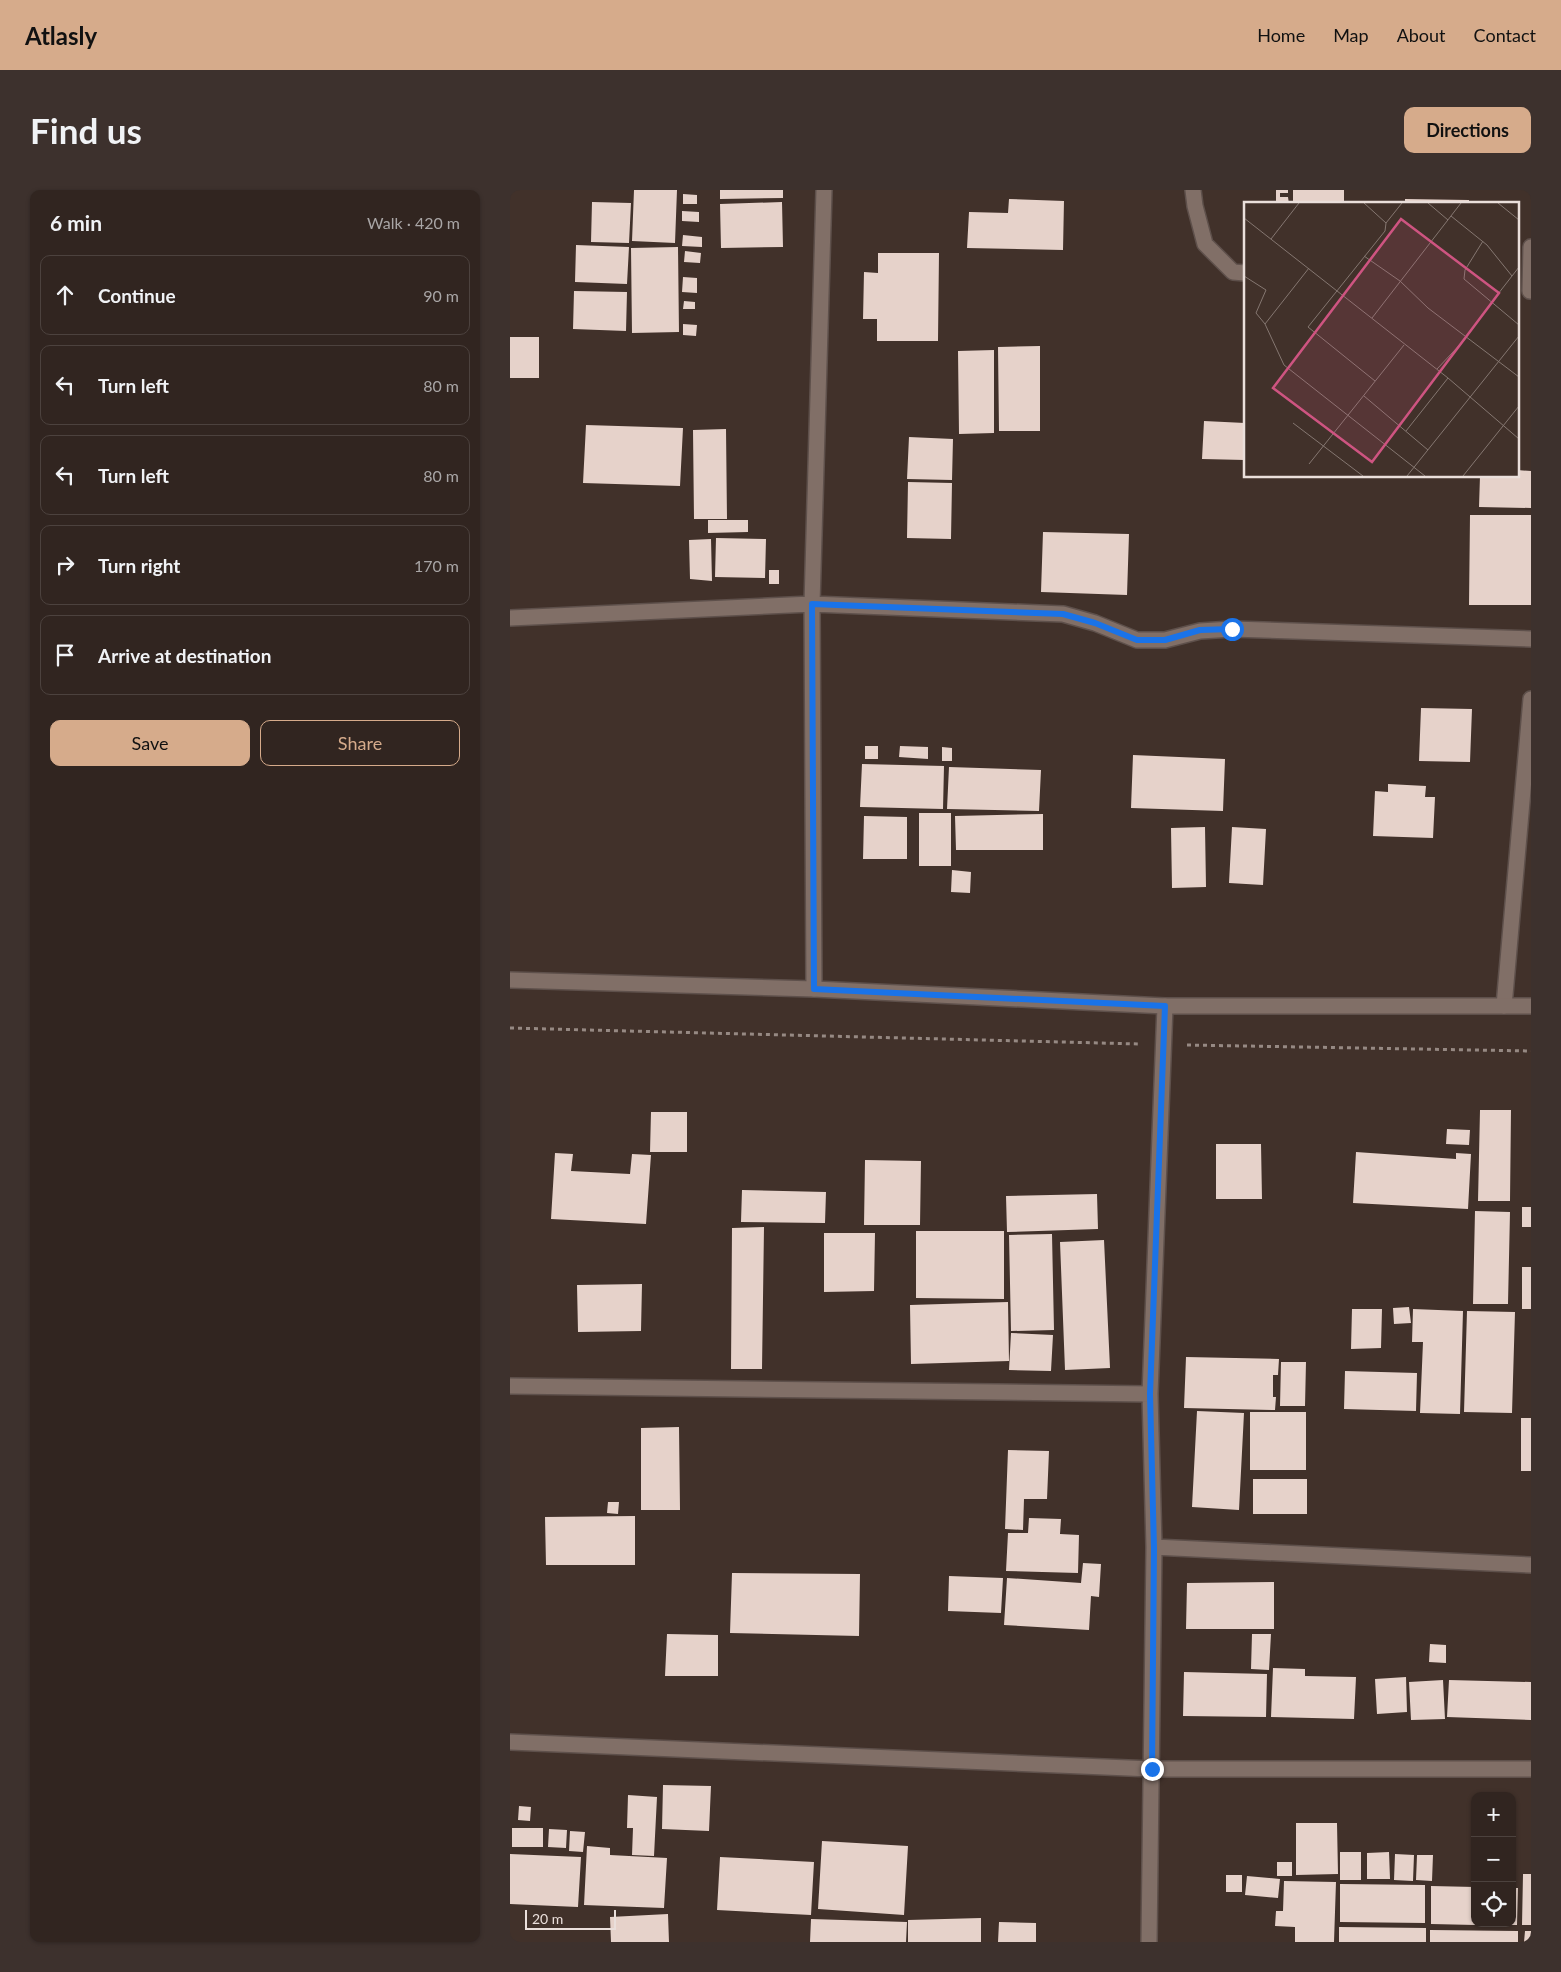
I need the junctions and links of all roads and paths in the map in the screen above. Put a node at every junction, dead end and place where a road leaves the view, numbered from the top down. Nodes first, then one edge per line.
1 (824, 190) edge
2 (1194, 190) edge
3 (1531, 246) edge
4 (1244, 273) edge
5 (1526, 291) edge
6 (812, 604) junction
7 (510, 618) edge
8 (1531, 640) edge
9 (1531, 700) edge
10 (510, 980) edge
11 (814, 989) junction
12 (1165, 1006) junction
13 (1504, 1006) junction
14 (1531, 1006) edge
15 (510, 1028) edge
16 (1163, 1045) junction
17 (1531, 1051) edge
18 (510, 1386) edge
19 (1150, 1394) junction
20 (1154, 1548) junction
21 (1531, 1565) edge
22 (510, 1742) edge
23 (1152, 1769) junction
24 (1531, 1769) edge
25 (1149, 1942) edge

1 - 6 street
2 - 4 street
3 - 5 street
6 - 7 street
6 - 8 street
6 - 11 street
9 - 13 street
10 - 11 street
11 - 12 street
12 - 13 street
12 - 16 street
13 - 14 street
15 - 16 path
16 - 17 path
16 - 19 street
18 - 19 street
19 - 20 street
20 - 21 street
20 - 23 street
22 - 23 street
23 - 24 street
23 - 25 street

